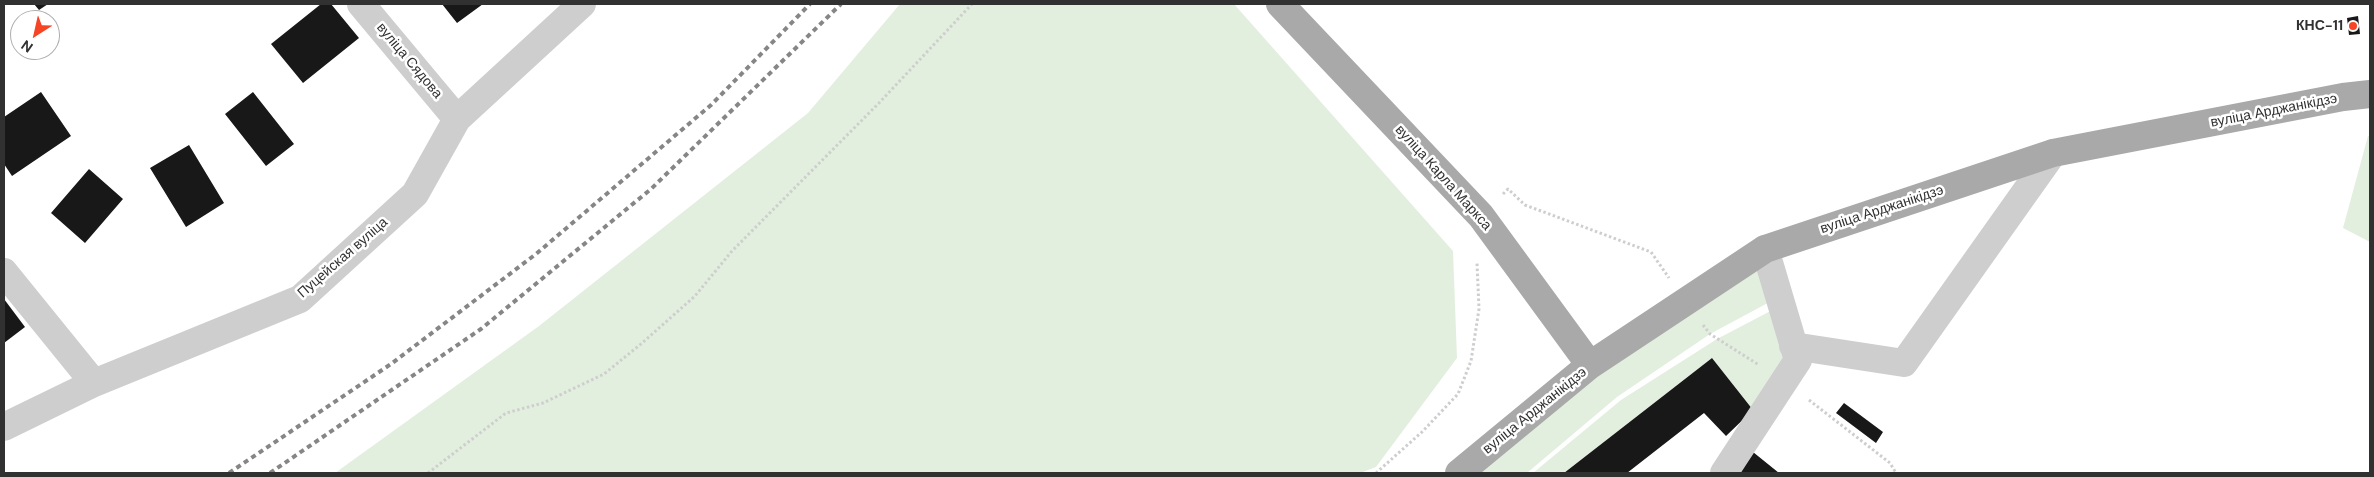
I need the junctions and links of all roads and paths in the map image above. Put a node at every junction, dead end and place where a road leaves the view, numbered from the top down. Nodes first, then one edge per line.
1 (361, 4) edge
2 (582, 4) edge
3 (972, 4) edge
4 (1280, 4) edge
5 (2370, 94) edge
6 (457, 119) junction
7 (2053, 153) junction
8 (1765, 249) junction
9 (4, 272) edge
10 (1794, 346) junction
11 (1590, 365) junction
12 (94, 383) junction
13 (4, 427) edge
14 (428, 473) edge
15 (1459, 473) edge
16 (1724, 473) edge

1 - 6 street, вуліца Сядова
2 - 6 street, Пуцейская вуліца
3 - 14 path
4 - 11 main road, вуліца Карла Маркса
5 - 7 main road, вуліца Арджанікідзэ
6 - 12 street, Пуцейская вуліца
7 - 8 main road, вуліца Арджанікідзэ
7 - 10 street
8 - 10 street
8 - 11 main road, вуліца Арджанікідзэ
9 - 12 street
10 - 16 street
11 - 15 main road, вуліца Арджанікідзэ
12 - 13 street, Пуцейская вуліца

